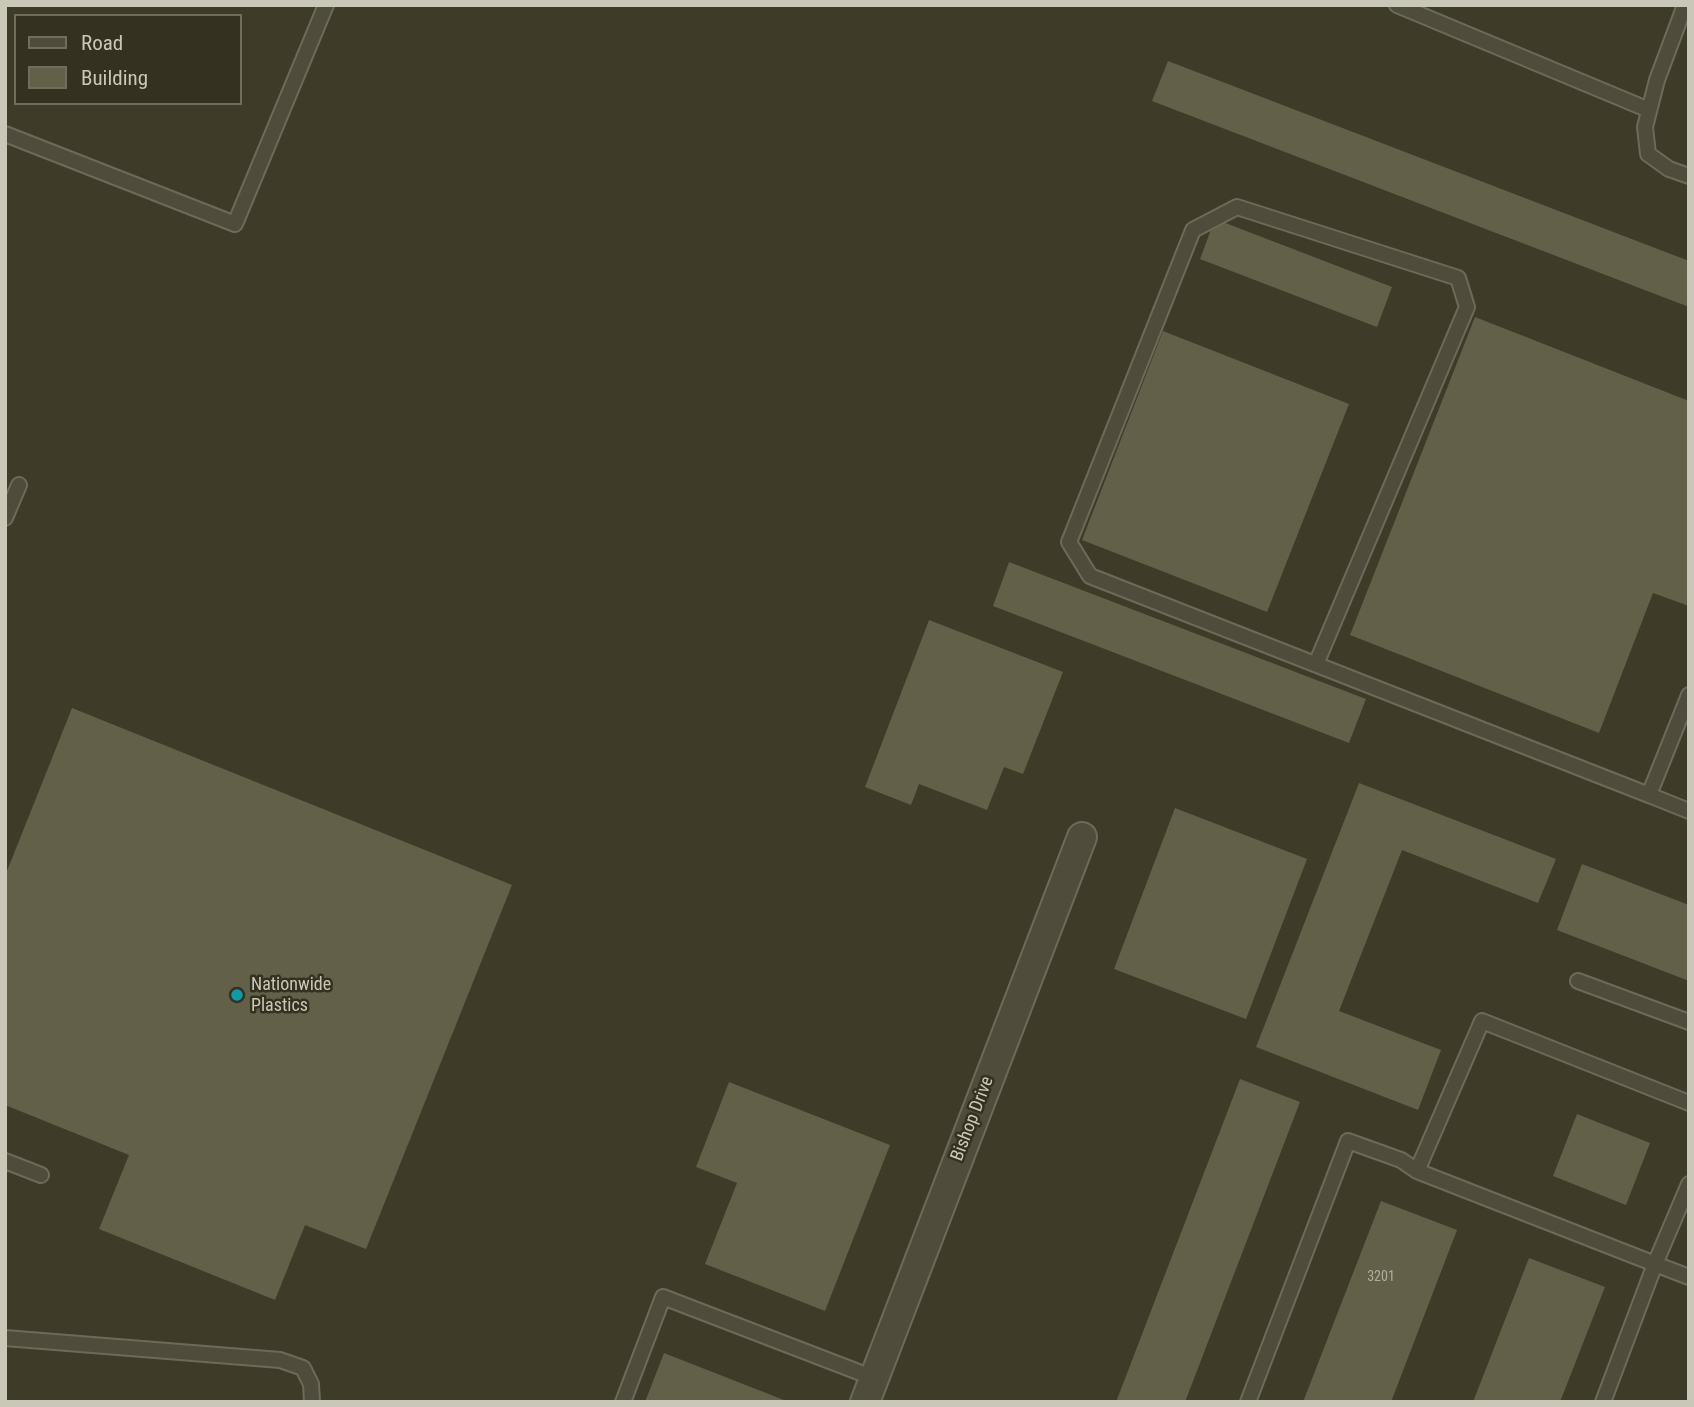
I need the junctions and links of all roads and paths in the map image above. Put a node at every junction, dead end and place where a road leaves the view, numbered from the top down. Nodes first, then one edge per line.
1 (326, 5) edge
2 (1397, 5) edge
3 (1685, 5) edge
4 (1650, 110) junction
5 (5, 134) edge
6 (1689, 176) edge
7 (19, 485) dead end
8 (5, 518) edge
9 (1316, 664) junction
10 (1689, 695) edge
11 (1649, 795) junction
12 (1689, 811) edge
13 (1082, 837) dead end
14 (1578, 981) dead end
15 (1689, 1022) edge
16 (1689, 1103) edge
17 (5, 1161) edge
18 (1417, 1171) junction
19 (41, 1175) dead end
20 (1689, 1184) edge
21 (1655, 1264) junction
22 (1689, 1277) edge
23 (5, 1338) edge
24 (869, 1390) edge
25 (312, 1402) edge
26 (622, 1402) edge
27 (1248, 1402) edge
28 (1603, 1402) edge

1 - 5 lane
2 - 4 lane
3 - 4 lane
4 - 6 lane
7 - 8 lane
9 - 9 lane
9 - 11 lane
10 - 11 lane
11 - 12 lane
13 - 24 street, Bishop Drive
14 - 15 lane
16 - 18 lane
17 - 19 lane
18 - 21 lane
18 - 27 lane
20 - 21 lane
21 - 22 lane
21 - 28 lane
23 - 25 lane
24 - 26 lane

